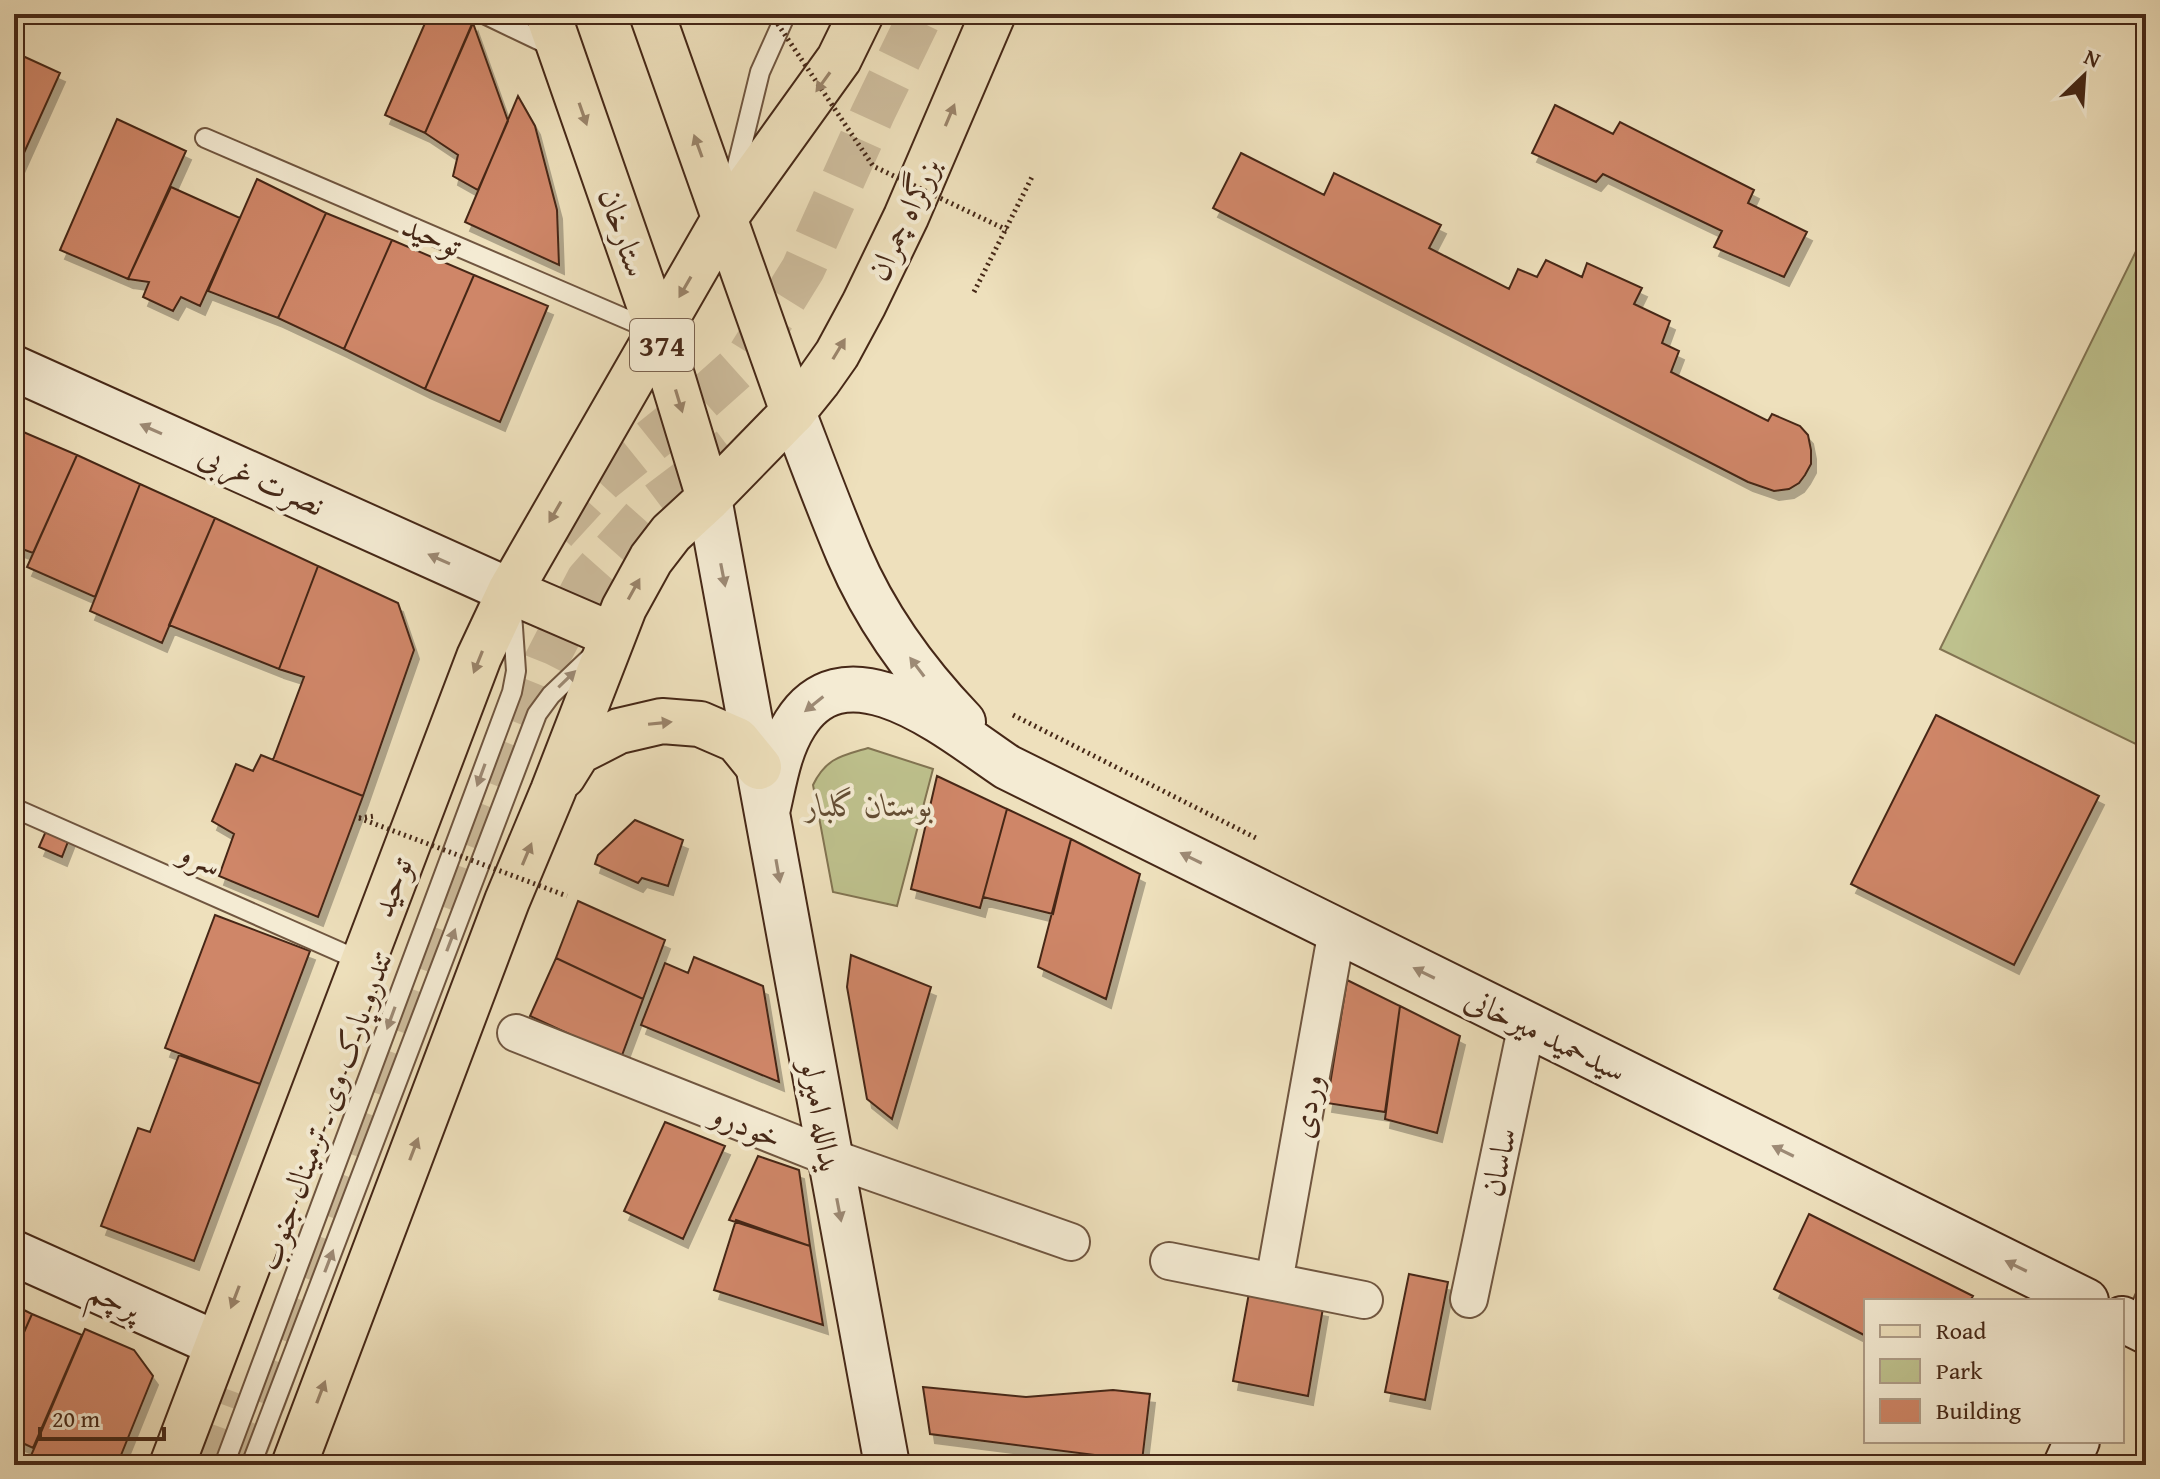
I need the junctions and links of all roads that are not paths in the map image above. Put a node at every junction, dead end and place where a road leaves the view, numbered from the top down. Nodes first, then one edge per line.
1 (484, 14) edge
2 (652, 14) edge
3 (786, 14) edge
4 (861, 14) edge
5 (993, 14) edge
6 (555, 32) edge
7 (205, 138) dead end
8 (724, 219) junction
9 (659, 333) junction
10 (14, 368) edge
11 (793, 412) junction
12 (709, 498) junction
13 (510, 591) junction
14 (612, 635) junction
15 (759, 767) junction
16 (1007, 767) junction
17 (553, 791) junction
18 (14, 808) edge
19 (767, 812) junction
20 (1337, 930) junction
21 (363, 962) junction
22 (1527, 1024) junction
23 (516, 1033) dead end
24 (829, 1157) junction
25 (1071, 1242) dead end
26 (14, 1253) edge
27 (1169, 1261) dead end
28 (1274, 1282) junction
29 (1469, 1299) dead end
30 (2082, 1299) edge
31 (1364, 1300) dead end
32 (217, 1344) junction
33 (2076, 1443) edge
34 (172, 1465) edge
35 (224, 1465) edge
36 (251, 1465) edge
37 (294, 1465) edge
38 (887, 1465) edge
39 (2066, 1465) edge

1 - 6 lane
8 -> 2 main road
3 - 8 lane
4 -> 8 main road
11 -> 5 main road, بزرگراه چمران
6 -> 9 main road, ستارخان / 374
7 - 9 lane, توحید
8 -> 9 main road, توحید
8 - 11 main road
9 -> 12 main road, ستارخان / 374
9 -> 13 main road, توحید
13 -> 10 main road, نصرت غربی
11 - 12 main road
16 -> 11 main road
14 -> 12 main road
12 -> 15 main road, یدالله امیرلو
13 - 14 main road
13 -> 21 main road, توحید
13 -> 35 lane, تندرو پارک وی ـ ترمینال جنوب
14 - 17 main road
36 -> 14 lane
17 -> 15 main road
15 - 19 main road, یدالله امیرلو
16 -> 19 main road
20 -> 16 main road, سیدحمید میرخانی
37 -> 17 main road
18 - 21 lane, سرو
19 -> 24 main road, یدالله امیرلو
22 -> 20 main road, سیدحمید میرخانی
20 - 28 street, وردی
21 -> 32 main road, توحید
22 - 29 street, ساسان
30 -> 22 main road, سیدحمید میرخانی
23 - 24 street, خودرو
24 - 25 street, خودرو
24 -> 38 main road, یدالله امیرلو
26 - 32 main road, پرچم
27 - 28 street
28 - 31 street
32 - 34 main road, توحید
33 - 39 main road

